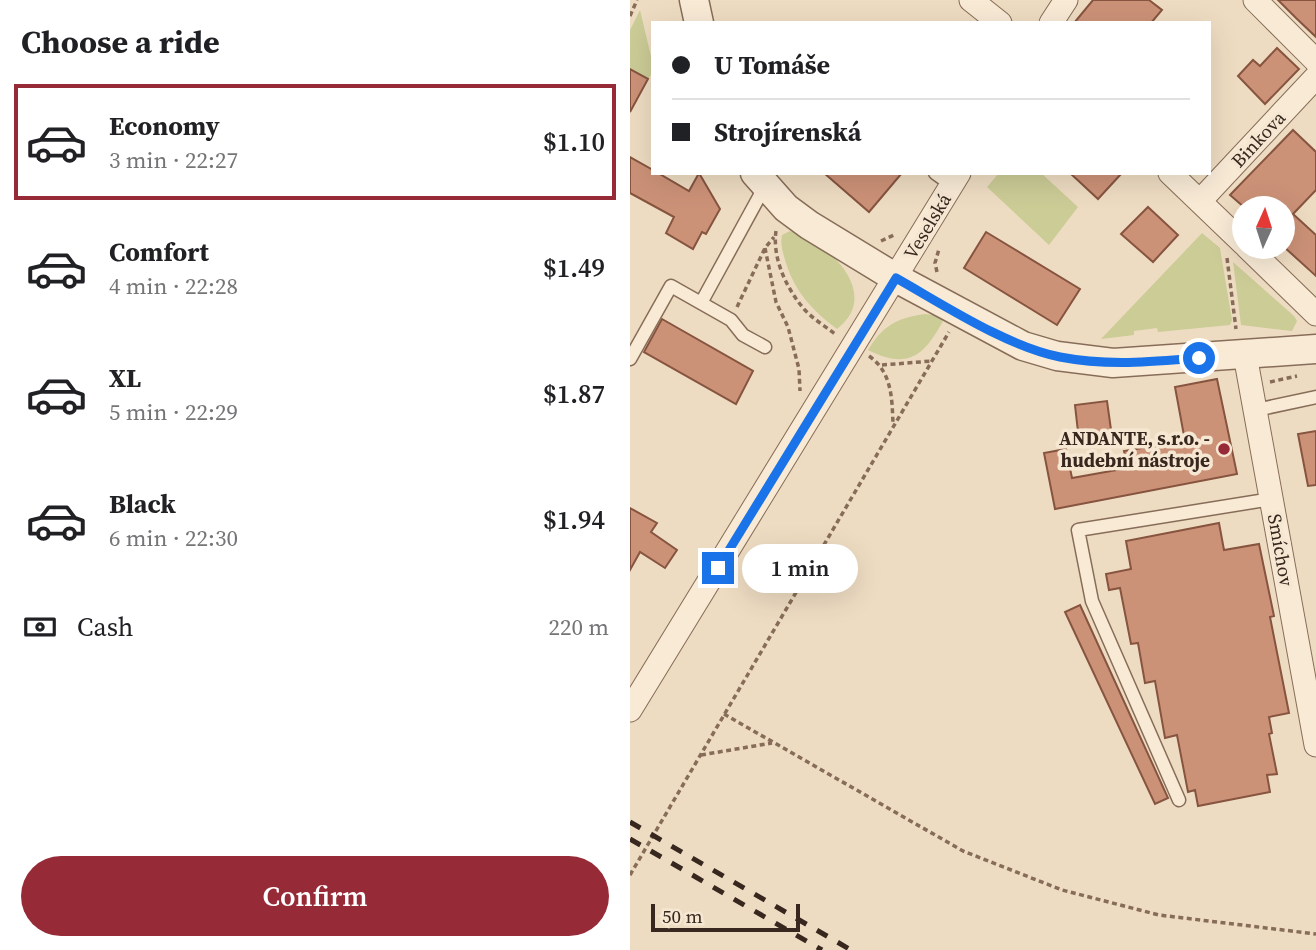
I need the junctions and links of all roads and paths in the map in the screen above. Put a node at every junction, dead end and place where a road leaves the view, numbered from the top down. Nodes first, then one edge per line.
1 (637, 0) edge
2 (694, 0) edge
3 (971, 0) edge
4 (1066, 0) edge
5 (1255, 0) edge
6 (630, 16) edge
7 (699, 21) edge
8 (997, 21) edge
9 (1052, 21) edge
10 (1316, 61) edge
11 (1316, 77) edge
12 (1172, 175) edge
13 (949, 177) edge
14 (760, 180) edge
15 (1200, 201) junction
16 (904, 227) dead end
17 (943, 239) dead end
18 (1232, 240) edge
19 (875, 242) dead end
20 (765, 248) junction
21 (1239, 259) edge
22 (1251, 259) edge
23 (896, 278) junction
24 (942, 280) dead end
25 (701, 303) junction
26 (960, 313) junction
27 (1316, 314) edge
28 (731, 320) junction
29 (1225, 331) dead end
30 (840, 338) dead end
31 (1243, 338) junction
32 (765, 347) dead end
33 (1316, 349) edge
34 (631, 359) edge
35 (932, 361) junction
36 (1303, 375) dead end
37 (1251, 386) junction
38 (1316, 397) edge
39 (1256, 410) junction
40 (805, 425) junction
41 (893, 426) junction
42 (1272, 499) junction
43 (1306, 632) edge
44 (630, 710) edge
45 (724, 714) junction
46 (774, 743) junction
47 (1316, 745) edge
48 (701, 755) junction
49 (1179, 800) dead end
50 (630, 875) edge
51 (1316, 934) edge

1 - 6 path
2 - 7 street
3 - 8 street
4 - 9 street
5 - 10 street
11 - 15 street, Binkova
12 - 15 street
13 - 23 street, Veselská
14 - 23 street
14 - 25 lane
15 - 18 street
16 - 19 path
17 - 24 path
20 - 28 path
20 - 30 path
20 - 40 path
21 - 31 path
22 - 27 street
23 - 26 street
23 - 40 street, Veselská
25 - 28 lane
25 - 34 lane
26 - 31 street
26 - 35 path
28 - 32 lane
29 - 31 path
31 - 33 street
31 - 37 street, Smíchov
35 - 41 path
35 - 41 path
36 - 37 path
37 - 39 street, Smíchov
38 - 39 lane
39 - 42 street, Smíchov
40 - 44 street, Veselská
41 - 45 path
42 - 43 street, Smíchov
42 - 49 lane
43 - 47 street, Smíchov
45 - 46 path
45 - 48 path
46 - 48 path
46 - 51 path
48 - 50 path

